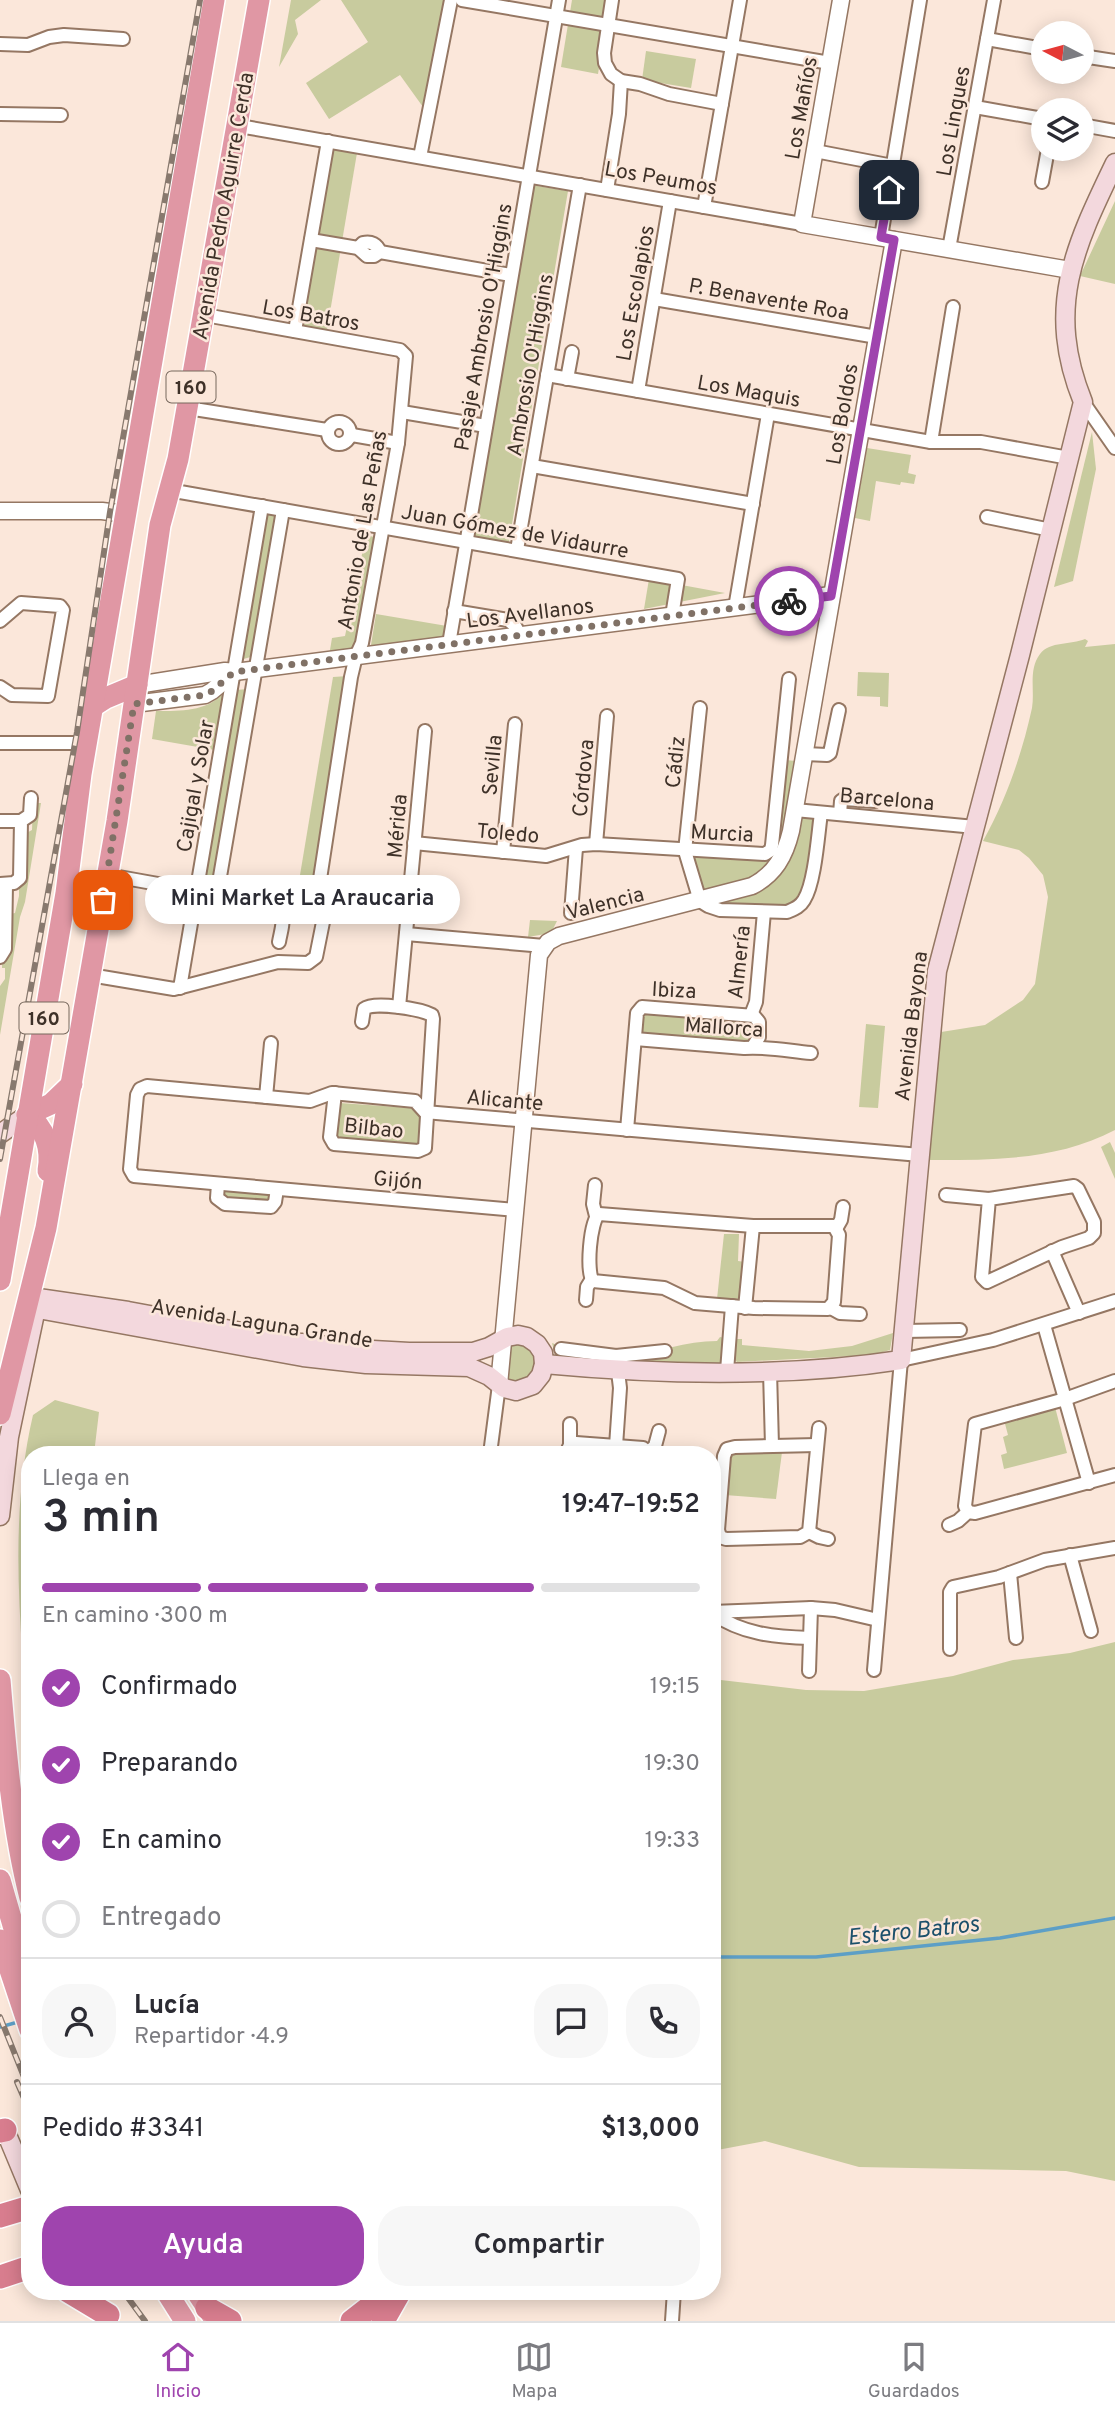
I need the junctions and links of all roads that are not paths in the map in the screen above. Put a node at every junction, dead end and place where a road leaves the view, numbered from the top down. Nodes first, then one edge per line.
1 (214, 0) edge
2 (259, 0) edge
3 (451, 0) edge
4 (462, 0) edge
5 (559, 0) edge
6 (612, 0) edge
7 (740, 0) edge
8 (841, 0) edge
9 (920, 0) edge
10 (994, 0) edge
11 (556, 16) junction
12 (608, 25) junction
13 (123, 39) dead end
14 (987, 39) junction
15 (0, 44) edge
16 (732, 46) junction
17 (1031, 47) edge
18 (1094, 57) edge
19 (1115, 61) edge
20 (830, 63) junction
21 (621, 81) junction
22 (722, 104) junction
23 (975, 107) junction
24 (0, 114) edge
25 (61, 115) dead end
26 (1031, 116) edge
27 (246, 127) dead end
28 (1094, 127) edge
29 (1115, 131) edge
30 (328, 141) junction
31 (815, 151) junction
32 (420, 157) junction
33 (1046, 161) edge
34 (1115, 163) edge
35 (893, 166) junction
36 (528, 176) junction
37 (1042, 182) dead end
38 (580, 185) junction
39 (607, 190) junction
40 (670, 201) junction
41 (704, 207) junction
42 (802, 224) junction
43 (888, 239) junction
44 (311, 240) junction
45 (949, 249) junction
46 (1070, 270) junction
47 (511, 275) junction
48 (654, 299) junction
49 (953, 307) dead end
50 (216, 317) dead end
51 (296, 331) junction
52 (877, 337) junction
53 (400, 350) joint
54 (572, 352) dead end
55 (547, 375) junction
56 (567, 379) junction
57 (638, 391) junction
58 (1083, 402) junction
59 (194, 409) dead end
60 (402, 412) junction
61 (768, 414) junction
62 (486, 426) junction
63 (861, 430) junction
64 (930, 442) junction
65 (398, 443) junction
66 (1115, 448) edge
67 (1069, 458) junction
68 (532, 466) junction
69 (180, 492) dead end
70 (753, 504) junction
71 (262, 506) junction
72 (283, 510) junction
73 (0, 511) edge
74 (126, 514) junction
75 (987, 517) dead end
76 (383, 527) junction
77 (1051, 530) junction
78 (466, 542) junction
79 (517, 550) junction
80 (831, 596) junction
81 (735, 608) junction
82 (454, 611) junction
83 (672, 616) junction
84 (0, 621) edge
85 (520, 635) junction
86 (449, 644) junction
87 (356, 656) junction
88 (256, 669) junction
89 (234, 672) junction
90 (789, 679) dead end
91 (5, 691) edge
92 (135, 694) junction
93 (92, 707) junction
94 (700, 708) dead end
95 (839, 710) dead end
96 (607, 716) dead end
97 (515, 724) dead end
98 (425, 731) dead end
99 (783, 736) junction
100 (0, 743) edge
101 (86, 743) junction
102 (806, 746) junction
103 (32, 798) dead end
104 (875, 801) dead end
105 (795, 810) junction
106 (821, 813) junction
107 (840, 814) junction
108 (0, 821) edge
109 (22, 821) junction
110 (975, 827) junction
111 (414, 843) junction
112 (596, 844) junction
113 (576, 848) junction
114 (685, 851) junction
115 (503, 852) junction
116 (108, 875) junction
117 (3, 884) edge
118 (196, 891) junction
119 (217, 894) junction
120 (700, 901) junction
121 (764, 912) junction
122 (571, 913) dead end
123 (406, 934) junction
124 (279, 942) dead end
125 (544, 946) junction
126 (2, 953) edge
127 (90, 975) junction
128 (180, 988) junction
129 (399, 1007) junction
130 (751, 1015) junction
131 (362, 1022) dead end
132 (635, 1039) junction
133 (271, 1043) dead end
134 (754, 1045) junction
135 (811, 1053) dead end
136 (72, 1084) junction
137 (335, 1093) junction
138 (266, 1097) junction
139 (425, 1112) junction
140 (27, 1115) junction
141 (0, 1120) edge
142 (524, 1121) junction
143 (626, 1130) junction
144 (0, 1134) edge
145 (132, 1134) joint
146 (920, 1155) junction
147 (218, 1184) junction
148 (595, 1185) dead end
149 (277, 1189) junction
150 (946, 1195) dead end
151 (989, 1199) junction
152 (843, 1207) dead end
153 (516, 1210) junction
154 (596, 1216) junction
155 (753, 1226) junction
156 (837, 1227) junction
157 (1052, 1251) junction
158 (592, 1279) junction
159 (0, 1280) edge
160 (37, 1296) junction
161 (586, 1300) dead end
162 (1115, 1301) edge
163 (738, 1307) junction
164 (831, 1308) junction
165 (1080, 1313) junction
166 (860, 1314) dead end
167 (1044, 1325) junction
168 (960, 1330) dead end
169 (904, 1331) junction
170 (504, 1339) junction
171 (561, 1349) dead end
172 (665, 1351) dead end
173 (901, 1360) junction
174 (617, 1363) junction
175 (544, 1364) junction
176 (727, 1371) junction
177 (770, 1371) junction
178 (1115, 1381) edge
179 (499, 1385) junction
180 (1065, 1399) junction
181 (0, 1414) edge
182 (570, 1424) dead end
183 (819, 1428) dead end
184 (659, 1431) dead end
185 (817, 1445) junction
186 (491, 1446) edge
187 (568, 1446) edge
188 (573, 1446) edge
189 (616, 1446) joint
190 (655, 1446) edge
191 (772, 1446) junction
192 (1115, 1475) edge
193 (1089, 1483) junction
194 (721, 1497) edge
195 (968, 1512) junction
196 (0, 1516) edge
197 (949, 1525) dead end
198 (808, 1532) junction
199 (828, 1539) dead end
200 (721, 1540) edge
201 (1115, 1548) edge
202 (1070, 1555) junction
203 (1010, 1573) junction
204 (811, 1608) junction
205 (721, 1612) edge
206 (721, 1618) edge
207 (878, 1620) junction
208 (1091, 1631) dead end
209 (810, 1638) junction
210 (1016, 1638) dead end
211 (950, 1649) dead end
212 (874, 1670) dead end
213 (809, 1671) dead end
214 (0, 1680) edge
215 (21, 1859) edge
216 (0, 1880) edge
217 (0, 1940) edge
218 (21, 1953) edge
219 (21, 2004) edge
220 (2, 2126) edge
221 (17, 2201) edge
222 (21, 2270) edge
223 (1, 2277) edge
224 (21, 2278) edge
225 (82, 2300) edge
226 (96, 2300) edge
227 (172, 2300) edge
228 (376, 2300) edge
229 (379, 2300) edge
230 (395, 2300) edge
231 (673, 2300) edge
232 (207, 2307) edge
233 (110, 2318) edge
234 (186, 2321) edge
235 (230, 2321) edge
236 (352, 2321) edge
237 (367, 2321) edge
238 (383, 2321) edge
239 (672, 2321) edge

1 - 74 highway, Avenida Pedro Aguirre Cerda / 160
2 - 92 highway, Avenida Pedro Aguirre Cerda / 160
3 - 32 street
4 - 11 street
5 - 11 street
6 - 12 street
7 - 16 street
8 - 20 street, Los Mañíos
9 - 35 street
10 - 14 street, Los Lingues
11 - 12 street
11 - 36 street, Pasaje Ambrosio O'Higgins
12 - 16 street
12 - 21 street
13 - 15 street
14 - 17 street
14 - 23 street, Los Lingues
16 - 20 street
16 - 22 street
18 - 19 street
20 - 31 street, Los Mañíos
21 - 22 street
21 - 39 street
22 - 41 street
23 - 26 street
23 - 45 street, Los Lingues
24 - 25 street
27 - 30 street, Los Peumos
28 - 29 street
30 - 32 street, Los Peumos
30 - 44 street
31 - 35 street
31 - 42 street, Los Mañíos
32 - 36 street, Los Peumos
33 - 37 street
34 - 46 main road
35 - 43 street
36 - 38 street, Los Peumos
36 - 47 street, Pasaje Ambrosio O'Higgins
38 - 39 street, Los Peumos
38 - 55 street, Ambrosio O'Higgins
39 - 40 street, Los Peumos
40 - 41 street, Los Peumos
40 - 48 street, Los Escolapios
41 - 42 street, Los Peumos
42 - 43 street, Los Peumos
43 - 45 street, Los Peumos
43 - 52 street, Los Boldos
44 - 47 street
44 - 51 street
45 - 46 street, Los Peumos
46 - 58 main road
47 - 62 street, Pasaje Ambrosio O'Higgins
48 - 52 street, P. Benavente Roa
48 - 57 street, Los Escolapios
49 - 64 street
50 - 51 street, Los Batros
51 - 53 street, Los Batros
52 - 63 street, Los Boldos
53 - 60 street, Antonio de Las Peñas
54 - 56 street
55 - 56 street, Los Maquis
55 - 68 street, Ambrosio O'Higgins
56 - 57 street, Los Maquis
57 - 61 street, Los Maquis
58 - 66 street
58 - 67 main road, Avenida Bayona
59 - 65 street
60 - 62 street
60 - 65 street, Antonio de Las Peñas
61 - 63 street, Los Maquis
61 - 70 street
62 - 78 street, Pasaje Ambrosio O'Higgins
63 - 64 street, Los Maquis
63 - 80 street, Los Boldos
64 - 67 street, Los Maquis
65 - 76 street, Antonio de Las Peñas
67 - 77 main road, Avenida Bayona
68 - 70 street
68 - 79 street, Ambrosio O'Higgins
69 - 71 street, Juan Gómez de Vidaurre
70 - 81 street
71 - 72 street, Juan Gómez de Vidaurre
71 - 89 street, Cajigal y Solar
72 - 76 street, Juan Gómez de Vidaurre
72 - 88 street, Cajigal y Solar
73 - 74 street
74 - 93 highway, Avenida Pedro Aguirre Cerda / 160
75 - 77 street
76 - 78 street, Juan Gómez de Vidaurre
76 - 87 street, Antonio de Las Peñas
77 - 110 main road, Avenida Bayona
78 - 79 street, Juan Gómez de Vidaurre
78 - 82 street, Pasaje Ambrosio O'Higgins
79 - 83 street, Juan Gómez de Vidaurre
80 - 81 street, Los Avellanos
80 - 102 street, Valencia
81 - 83 street, Los Avellanos
82 - 85 street
82 - 86 street, Pasaje Ambrosio O'Higgins
83 - 85 street, Los Avellanos
84 - 91 street
85 - 86 street, Los Avellanos
86 - 87 street, Los Avellanos
87 - 88 street, Los Avellanos
87 - 128 street, Antonio de Las Peñas
88 - 89 street, Los Avellanos
88 - 119 street, Cajigal y Solar
89 - 92 street, Los Avellanos
89 - 118 street, Cajigal y Solar
90 - 99 street, Murcia
92 - 93 highway
92 - 116 highway, Avenida Pedro Aguirre Cerda / 160
93 - 101 highway, Avenida Pedro Aguirre Cerda / 160
94 - 114 street, Cádiz
95 - 102 street
96 - 112 street, Córdova
97 - 115 street, Sevilla
98 - 111 street, Mérida
99 - 102 street
99 - 114 street, Murcia
100 - 101 street
101 - 140 highway, Avenida Pedro Aguirre Cerda / 160
102 - 105 street, Valencia
103 - 109 street
104 - 107 street
105 - 106 street, Barcelona
105 - 120 street, Valencia
106 - 107 street, Barcelona
106 - 121 street
107 - 110 street, Barcelona
108 - 109 street
109 - 117 street
110 - 146 main road, Avenida Bayona
111 - 115 street, Toledo
111 - 123 street, Mérida
112 - 113 street, Toledo
112 - 114 street, Murcia
113 - 115 street, Toledo
113 - 122 street
114 - 120 street, Cádiz
116 - 118 street
116 - 127 highway, Avenida Pedro Aguirre Cerda / 160
117 - 126 street
118 - 119 street
118 - 128 street, Cajigal y Solar
119 - 124 street
120 - 121 street
120 - 125 street, Valencia
121 - 130 street, Almería
123 - 125 street
123 - 129 street, Mérida
125 - 142 street
127 - 128 street
127 - 136 highway, Avenida Pedro Aguirre Cerda / 160
129 - 131 street
129 - 139 street
130 - 132 street, Ibiza
130 - 134 street
132 - 134 street, Mallorca
132 - 143 street, Ibiza
133 - 138 street
134 - 135 street, Mallorca
136 - 140 highway
136 - 160 highway, Avenida Pedro Aguirre Cerda / 160
137 - 138 street, Alicante
137 - 139 street, Alicante
137 - 139 street, Bilbao
138 - 145 street, Alicante
139 - 142 street, Alicante
140 - 141 main road
140 - 144 main road
140 - 159 highway, Avenida Pedro Aguirre Cerda / 160
140 - 160 highway
142 - 143 street, Alicante
142 - 153 street
143 - 146 street, Alicante
145 - 147 street, Gijón
146 - 169 main road, Avenida Bayona
147 - 149 street, Gijón
147 - 149 street
148 - 154 street
149 - 153 street, Gijón
150 - 151 street
151 - 157 street
151 - 157 street
152 - 156 street
153 - 170 street
154 - 155 street
154 - 158 street
155 - 156 street
155 - 163 street
156 - 164 street
157 - 165 street
158 - 161 street
158 - 163 street
160 - 170 main road, Avenida Laguna Grande
160 - 179 main road, Avenida Laguna Grande
160 - 181 highway, Avenida Pedro Aguirre Cerda / 160
160 - 196 main road, Avenida Pedro Aguirre Cerda
162 - 165 street
163 - 164 street
163 - 176 street
164 - 166 street
165 - 167 street
167 - 173 street
167 - 180 street
168 - 169 street
169 - 173 main road, Avenida Bayona
170 - 175 main road
170 - 179 street
171 - 174 street
172 - 174 street
173 - 177 main road
173 - 207 street, Avenida Bayona
174 - 175 main road
174 - 176 main road
174 - 189 street
175 - 179 main road
176 - 177 main road
177 - 191 street
178 - 180 street
179 - 186 street
180 - 193 street
180 - 195 street
182 - 187 street
183 - 185 street
184 - 190 street
185 - 191 street
185 - 198 street
188 - 189 street
191 - 194 street
192 - 193 street
193 - 195 street
195 - 197 street
198 - 199 street
198 - 200 street
201 - 202 street
202 - 203 street
202 - 208 street
203 - 210 street
203 - 211 street
204 - 205 street
204 - 207 street
204 - 209 street
206 - 209 street
207 - 212 street, Avenida Bayona
209 - 213 street
214 - 215 highway
216 - 218 highway
217 - 219 highway
220 - 221 main road
222 - 223 highway
223 - 224 highway
225 - 233 highway
226 - 233 main road
227 - 234 highway
228 - 236 highway
229 - 237 highway
230 - 238 highway
231 - 239 street
232 - 235 highway

